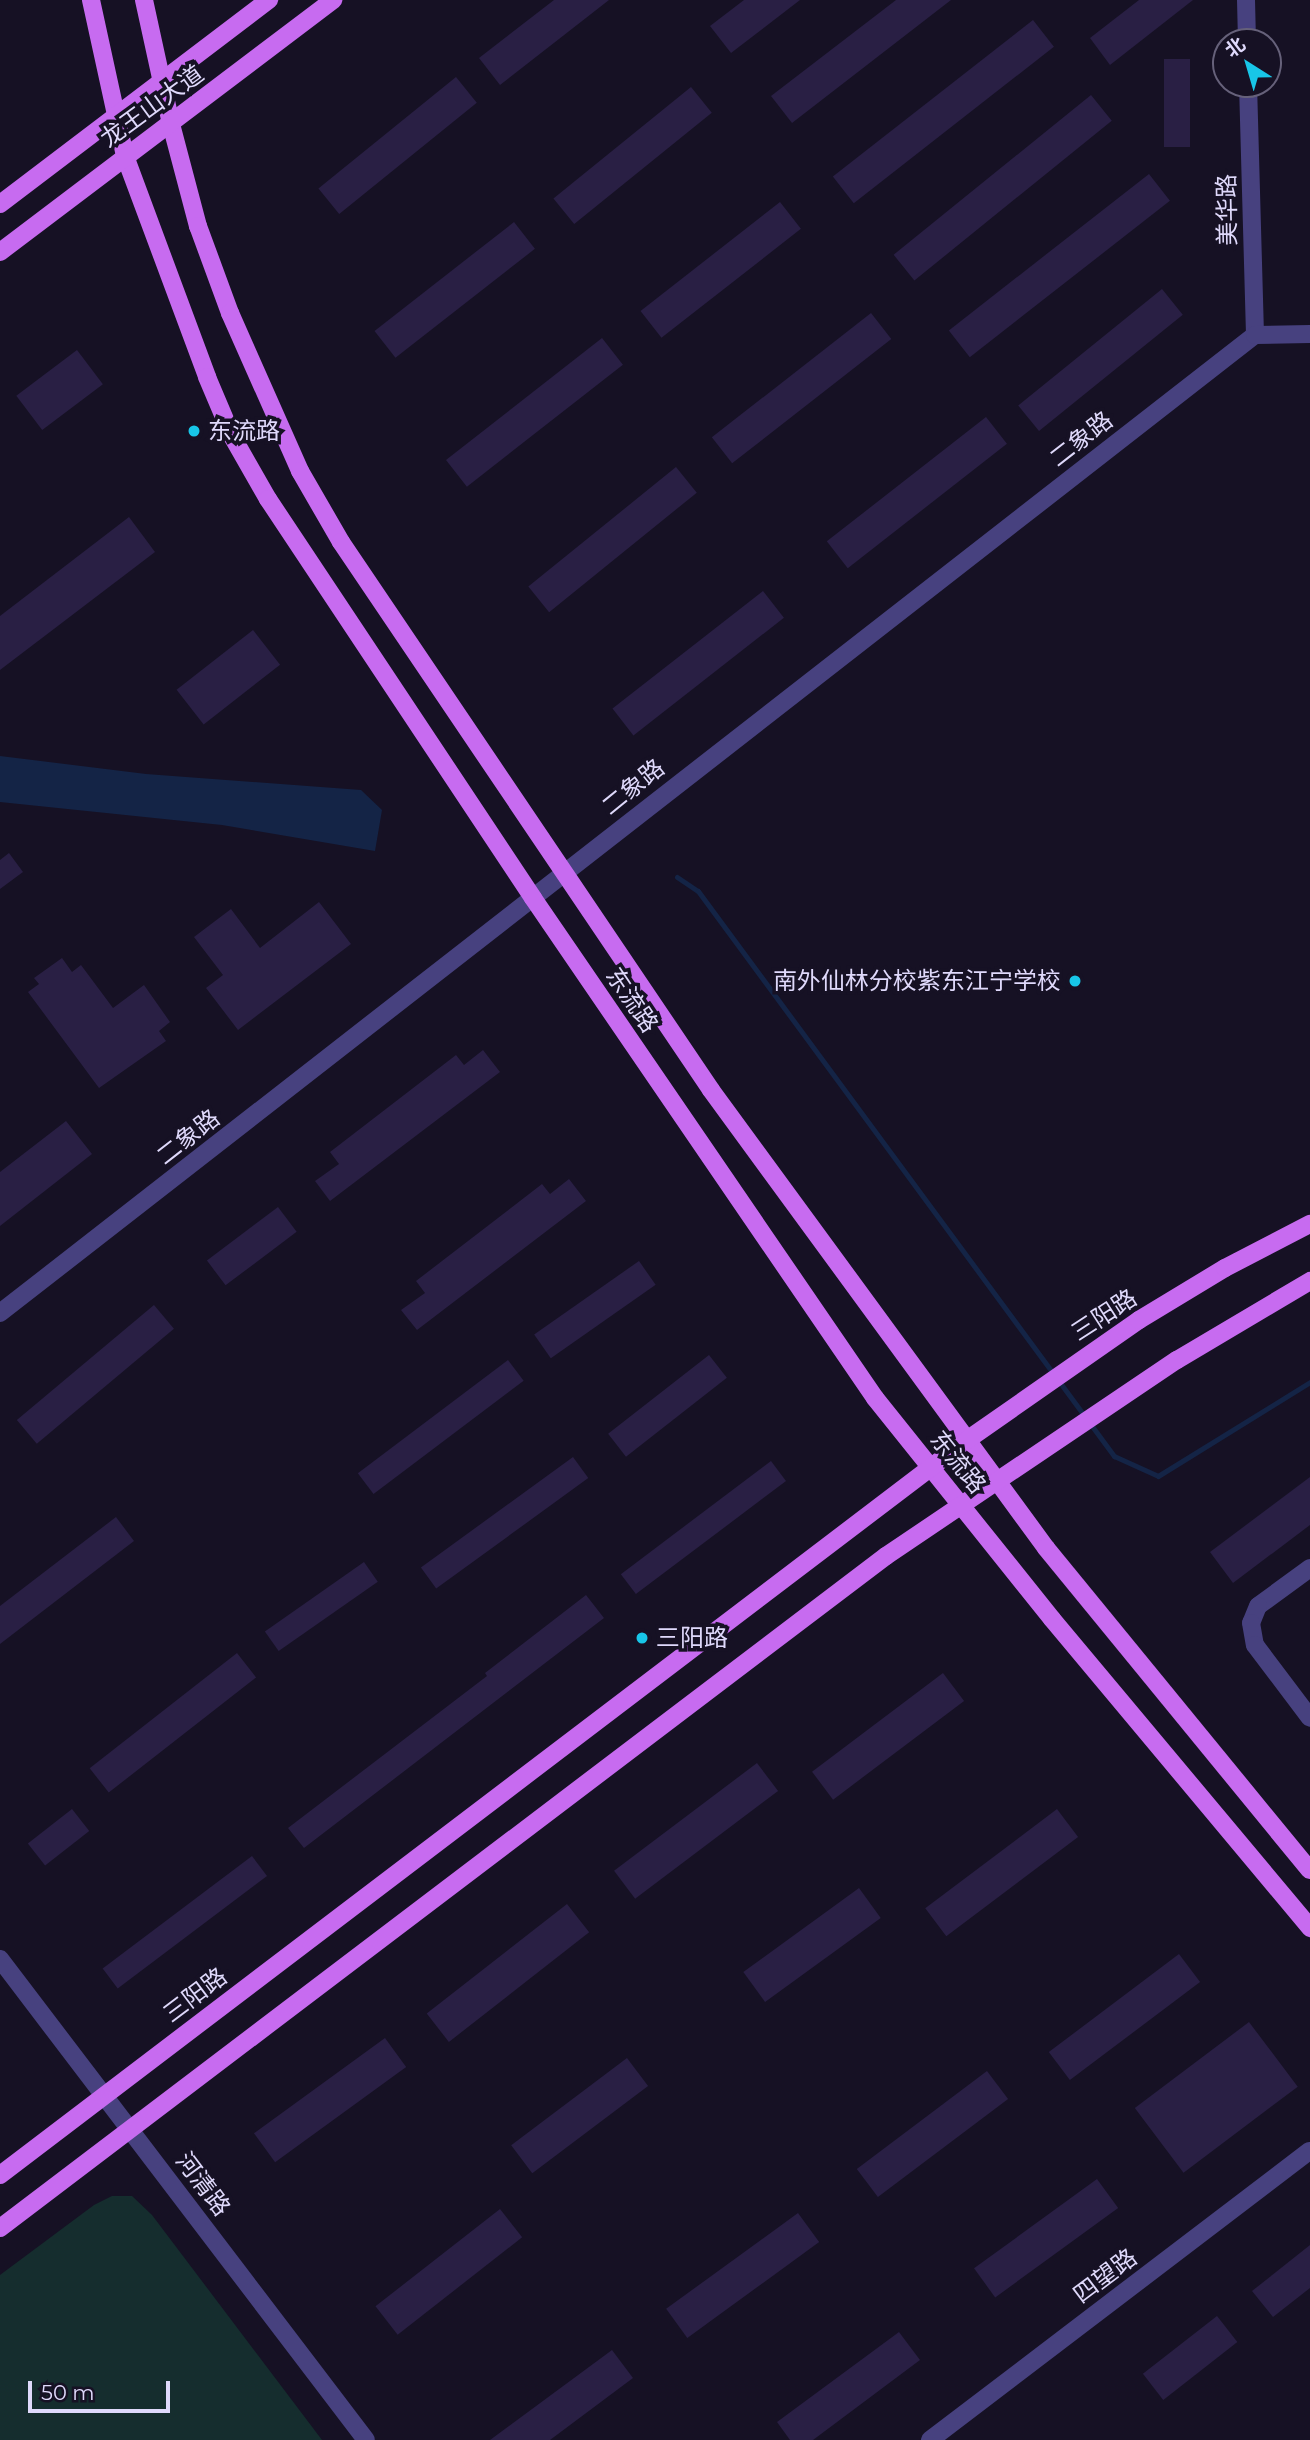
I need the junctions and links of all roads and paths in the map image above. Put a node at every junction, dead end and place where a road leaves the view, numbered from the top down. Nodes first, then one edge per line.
1 (91, 0) edge
2 (144, 0) edge
3 (270, 0) edge
4 (334, 0) edge
5 (1246, 0) edge
6 (1247, 28) edge
7 (162, 82) junction
8 (1248, 98) edge
9 (116, 116) junction
10 (171, 124) junction
11 (125, 156) junction
12 (0, 204) edge
13 (0, 252) edge
14 (1310, 334) edge
15 (1255, 335) junction
16 (565, 873) junction
17 (533, 898) junction
18 (1310, 1224) edge
19 (1310, 1281) edge
20 (0, 1313) edge
21 (967, 1440) junction
22 (931, 1467) junction
23 (997, 1481) junction
24 (961, 1505) junction
25 (1310, 1568) edge
26 (1310, 1718) edge
27 (1310, 1870) edge
28 (1310, 1928) edge
29 (0, 1959) edge
30 (104, 2095) junction
31 (130, 2129) junction
32 (1310, 2151) edge
33 (0, 2175) edge
34 (0, 2228) edge
35 (366, 2440) edge
36 (930, 2440) edge

1 - 9 main road, 东流路
2 - 7 main road, 东流路
3 - 7 main road, 龙王山大道
4 - 10 main road, 龙王山大道
5 - 6 street
7 - 9 main road, 龙王山大道
7 - 10 main road, 东流路
8 - 15 street, 美华路
9 - 11 main road, 东流路
9 - 12 main road, 龙王山大道
10 - 11 main road, 龙王山大道
10 - 16 main road, 东流路
11 - 13 main road, 龙王山大道
11 - 17 main road, 东流路
14 - 15 street
15 - 16 street, 二象路
16 - 17 street, 二象路
16 - 21 main road, 东流路
17 - 20 street, 二象路
17 - 22 main road, 东流路
18 - 21 main road, 三阳路
19 - 23 main road
21 - 22 main road, 三阳路
21 - 23 main road, 东流路
22 - 24 main road, 东流路
22 - 30 main road, 三阳路
23 - 24 main road
23 - 27 main road, 东流路
24 - 28 main road, 东流路
24 - 31 main road
25 - 26 street
29 - 30 street, 河清路
30 - 31 street, 河清路
30 - 33 main road, 三阳路
31 - 34 main road
31 - 35 street, 河清路
32 - 36 street, 四望路

